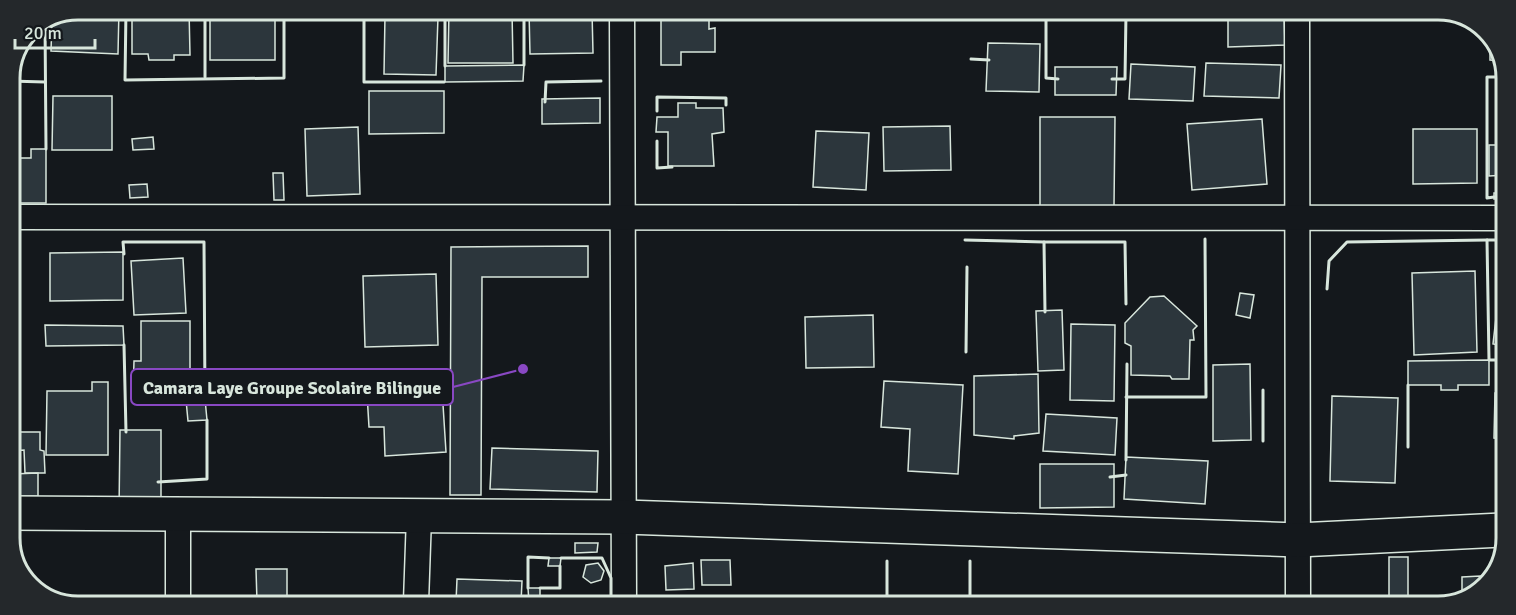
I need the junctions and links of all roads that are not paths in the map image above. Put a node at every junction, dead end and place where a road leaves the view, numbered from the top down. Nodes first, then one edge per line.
1 (622, 19) edge
2 (1297, 19) edge
3 (20, 216) edge
4 (623, 218) junction
5 (1298, 218) junction
6 (1496, 218) edge
7 (20, 513) edge
8 (178, 514) junction
9 (419, 516) junction
10 (624, 517) junction
11 (1496, 530) edge
12 (1298, 540) junction
13 (178, 596) edge
14 (416, 596) edge
15 (624, 596) edge
16 (1298, 596) edge

1 - 4 street
2 - 5 street
3 - 4 street
4 - 5 street
4 - 10 street
5 - 6 street
5 - 12 street
7 - 8 street
8 - 9 street
8 - 13 street
9 - 10 street
9 - 14 street
10 - 12 street
10 - 15 street
11 - 12 street
12 - 16 street

